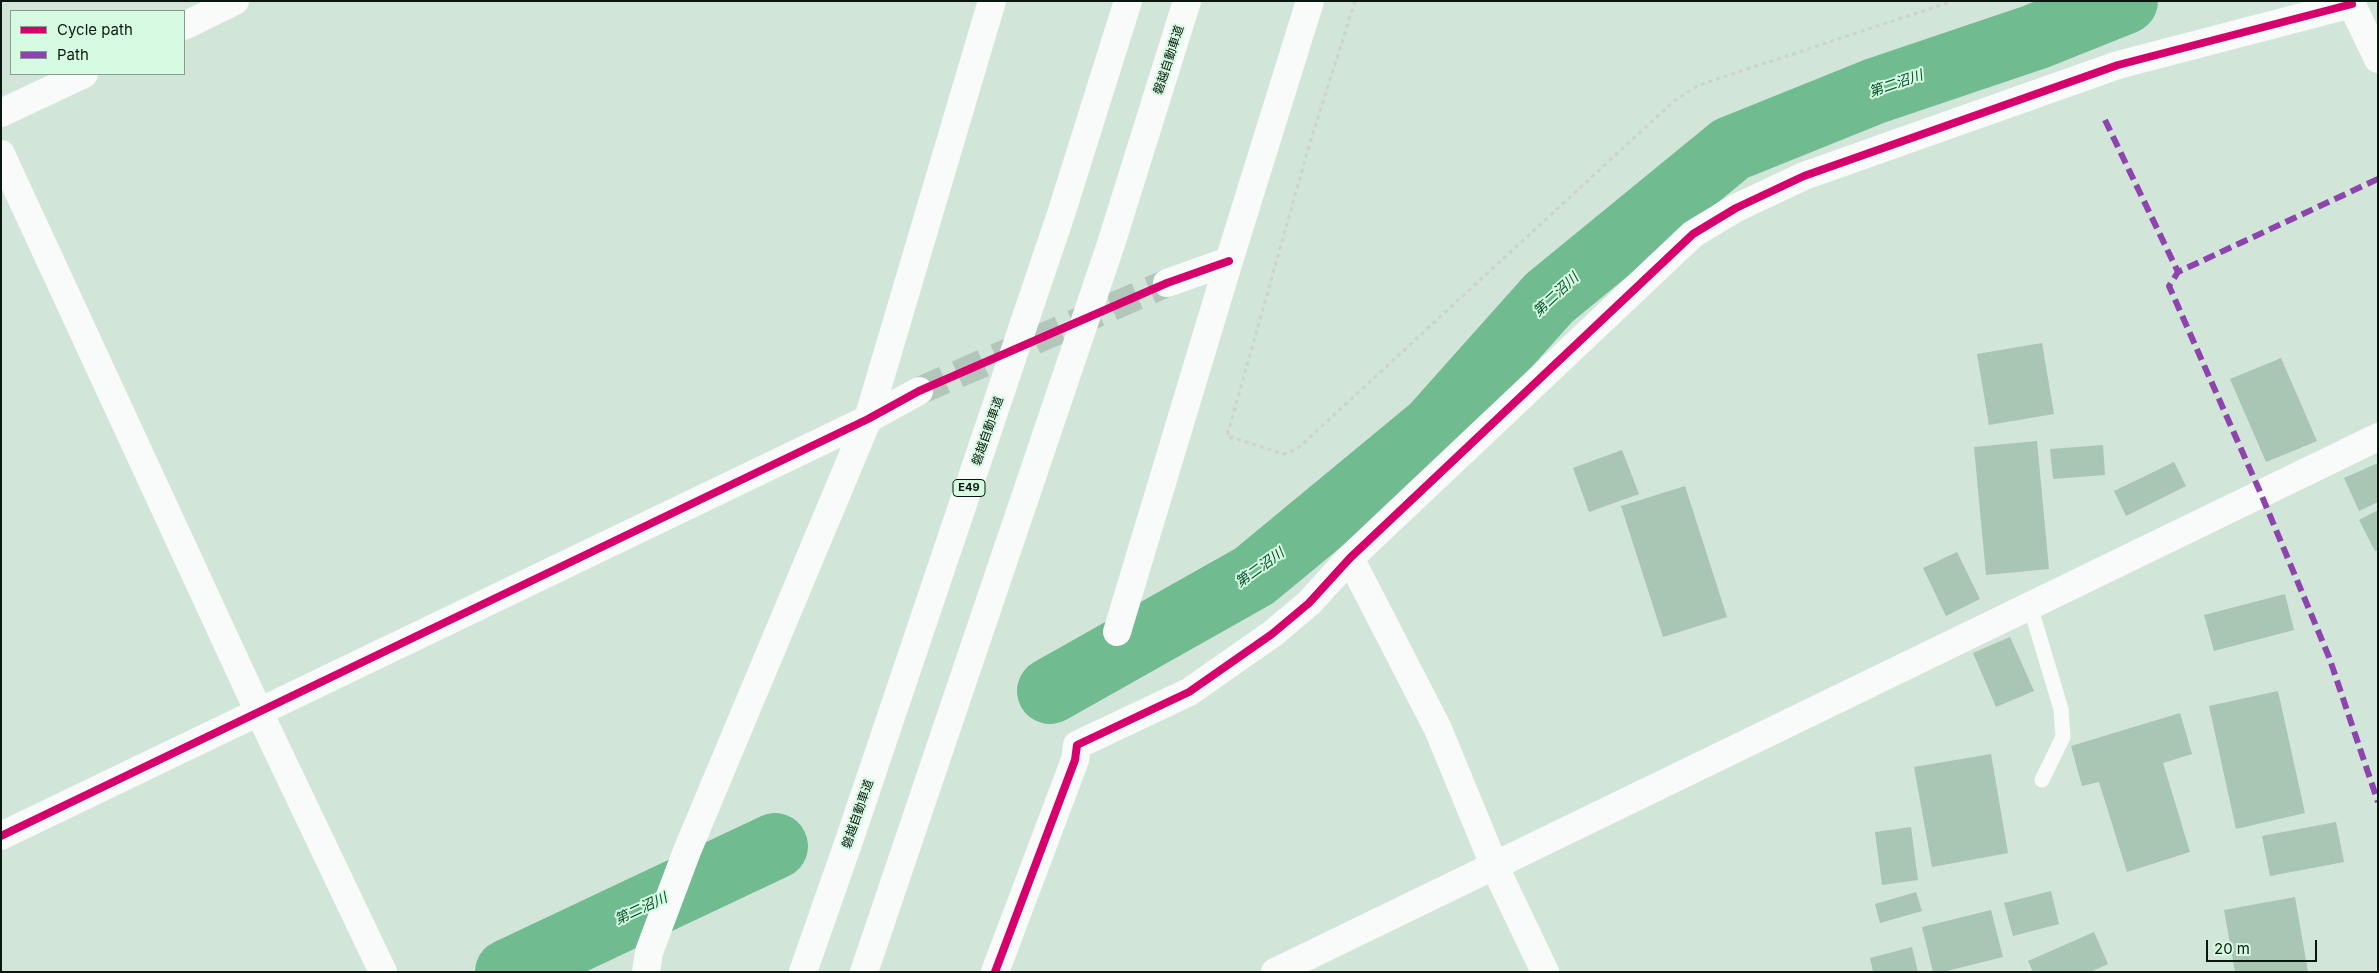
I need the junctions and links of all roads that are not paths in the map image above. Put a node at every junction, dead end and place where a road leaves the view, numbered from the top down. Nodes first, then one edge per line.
1 (235, 1) edge
2 (992, 1) edge
3 (1128, 1) edge
4 (1187, 1) edge
5 (1310, 1) edge
6 (2351, 2) edge
7 (185, 26) edge
8 (2378, 59) edge
9 (82, 75) edge
10 (1, 113) edge
11 (1, 154) edge
12 (1228, 260) junction
13 (1168, 283) tunnel mouth
14 (919, 391) tunnel mouth
15 (868, 419) junction
16 (2378, 436) edge
17 (1350, 558) junction
18 (2030, 606) junction
19 (1117, 632) dead end
20 (258, 710) junction
21 (2042, 780) dead end
22 (1, 836) edge
23 (1494, 865) junction
24 (648, 962) edge
25 (383, 972) edge
26 (802, 972) edge
27 (864, 972) edge
28 (995, 972) edge
29 (1275, 972) edge
30 (1545, 972) edge

1 - 7 main road
2 - 15 main road
3 - 26 main road, 磐越自動車道 / E49
4 - 27 main road, 磐越自動車道
5 - 12 main road
6 - 8 main road
6 - 17 main road
9 - 10 main road
11 - 20 main road
12 - 13 main road
12 - 19 main road
14 - 15 main road
15 - 20 main road
15 - 24 main road
16 - 18 main road
17 - 23 main road
17 - 28 main road
18 - 21 lane
18 - 23 main road
20 - 22 main road
20 - 25 main road
23 - 29 main road
23 - 30 main road

